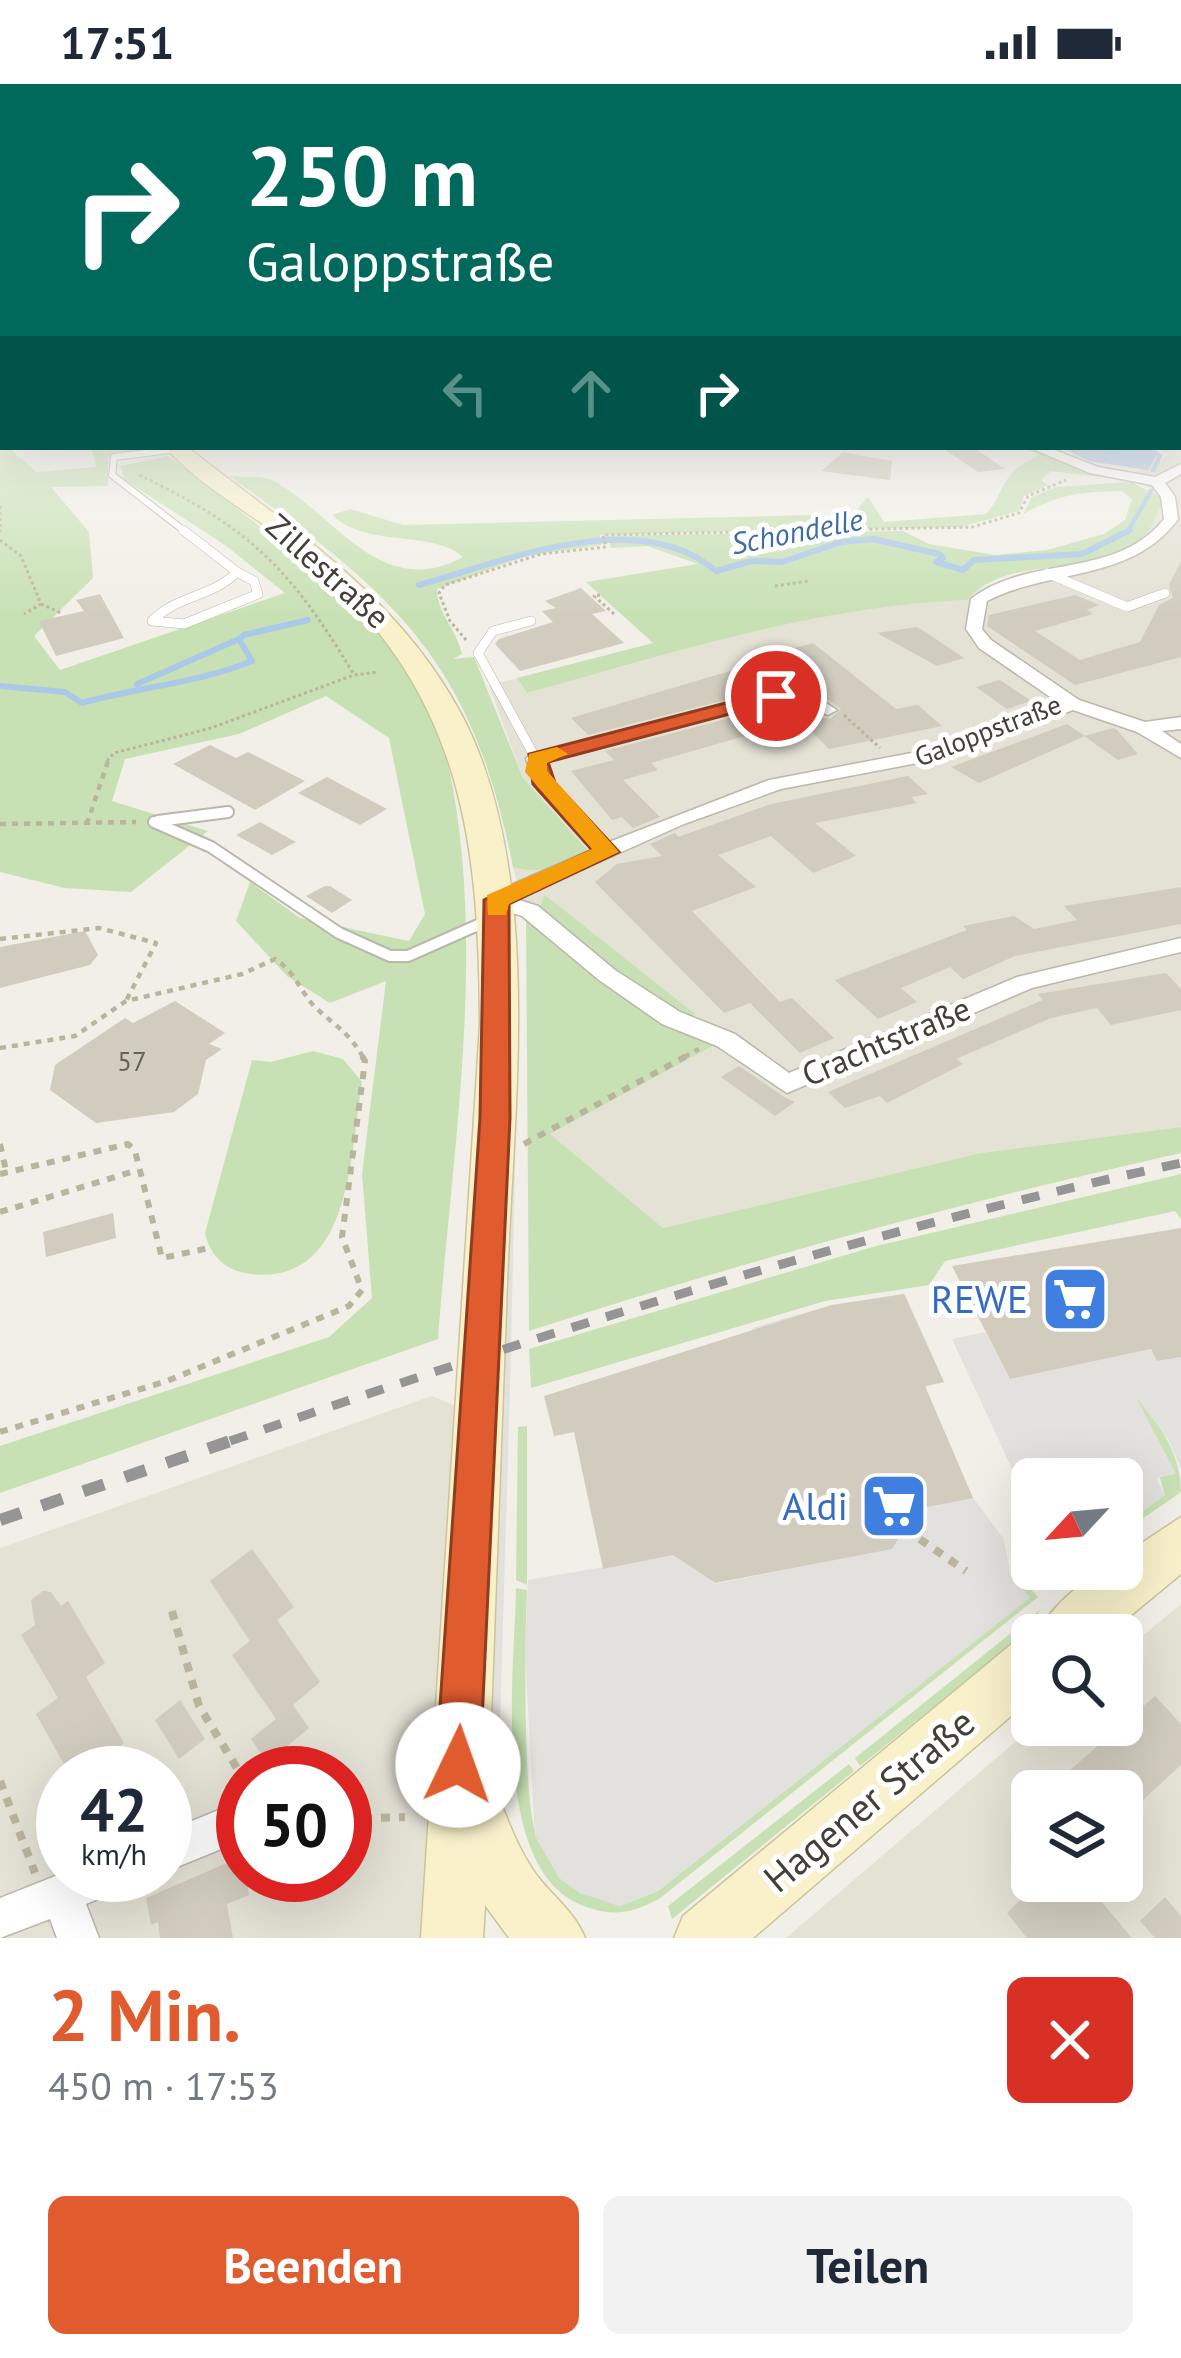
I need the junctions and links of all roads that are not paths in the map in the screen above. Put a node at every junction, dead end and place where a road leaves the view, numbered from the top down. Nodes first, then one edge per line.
1 (165, 450) edge
2 (180, 450) edge
3 (1042, 450) edge
4 (1059, 450) edge
5 (1072, 462) junction
6 (1181, 468) edge
7 (1157, 482) junction
8 (1176, 519) edge
9 (237, 572) junction
10 (1046, 572) junction
11 (1165, 593) dead end
12 (531, 621) dead end
13 (1073, 704) junction
14 (828, 710) road end
15 (1181, 723) edge
16 (1144, 728) junction
17 (1181, 752) edge
18 (536, 759) junction
19 (228, 812) dead end
20 (607, 852) junction
21 (497, 909) junction
22 (1181, 945) edge
23 (1181, 1542) edge
24 (1090, 1614) edge
25 (1011, 1680) edge
26 (458, 1765) junction
27 (42, 1902) edge
28 (57, 1902) edge
29 (0, 1919) edge
30 (78, 1938) edge
31 (452, 1938) edge
32 (554, 1938) edge
33 (706, 1938) edge

1 - 9 lane
2 - 21 main road, Zillestraße
3 - 5 street
4 - 5 lane
5 - 7 street
6 - 7 street
7 - 8 street, Galoppstraße
8 - 10 street, Galoppstraße
9 - 9 lane
10 - 11 lane
10 - 13 street, Galoppstraße
12 - 18 lane
13 - 16 street
13 - 20 street, Galoppstraße
14 - 18 street
15 - 16 street
16 - 17 street
18 - 20 street
19 - 21 lane
20 - 21 street, Galoppstraße
21 - 22 street, Crachtstraße
21 - 26 main road, Zillestraße
23 - 24 main road
25 - 33 main road, Hagener Straße
26 - 31 main road, Zillestraße
26 - 32 main road
27 - 29 street
28 - 30 street

